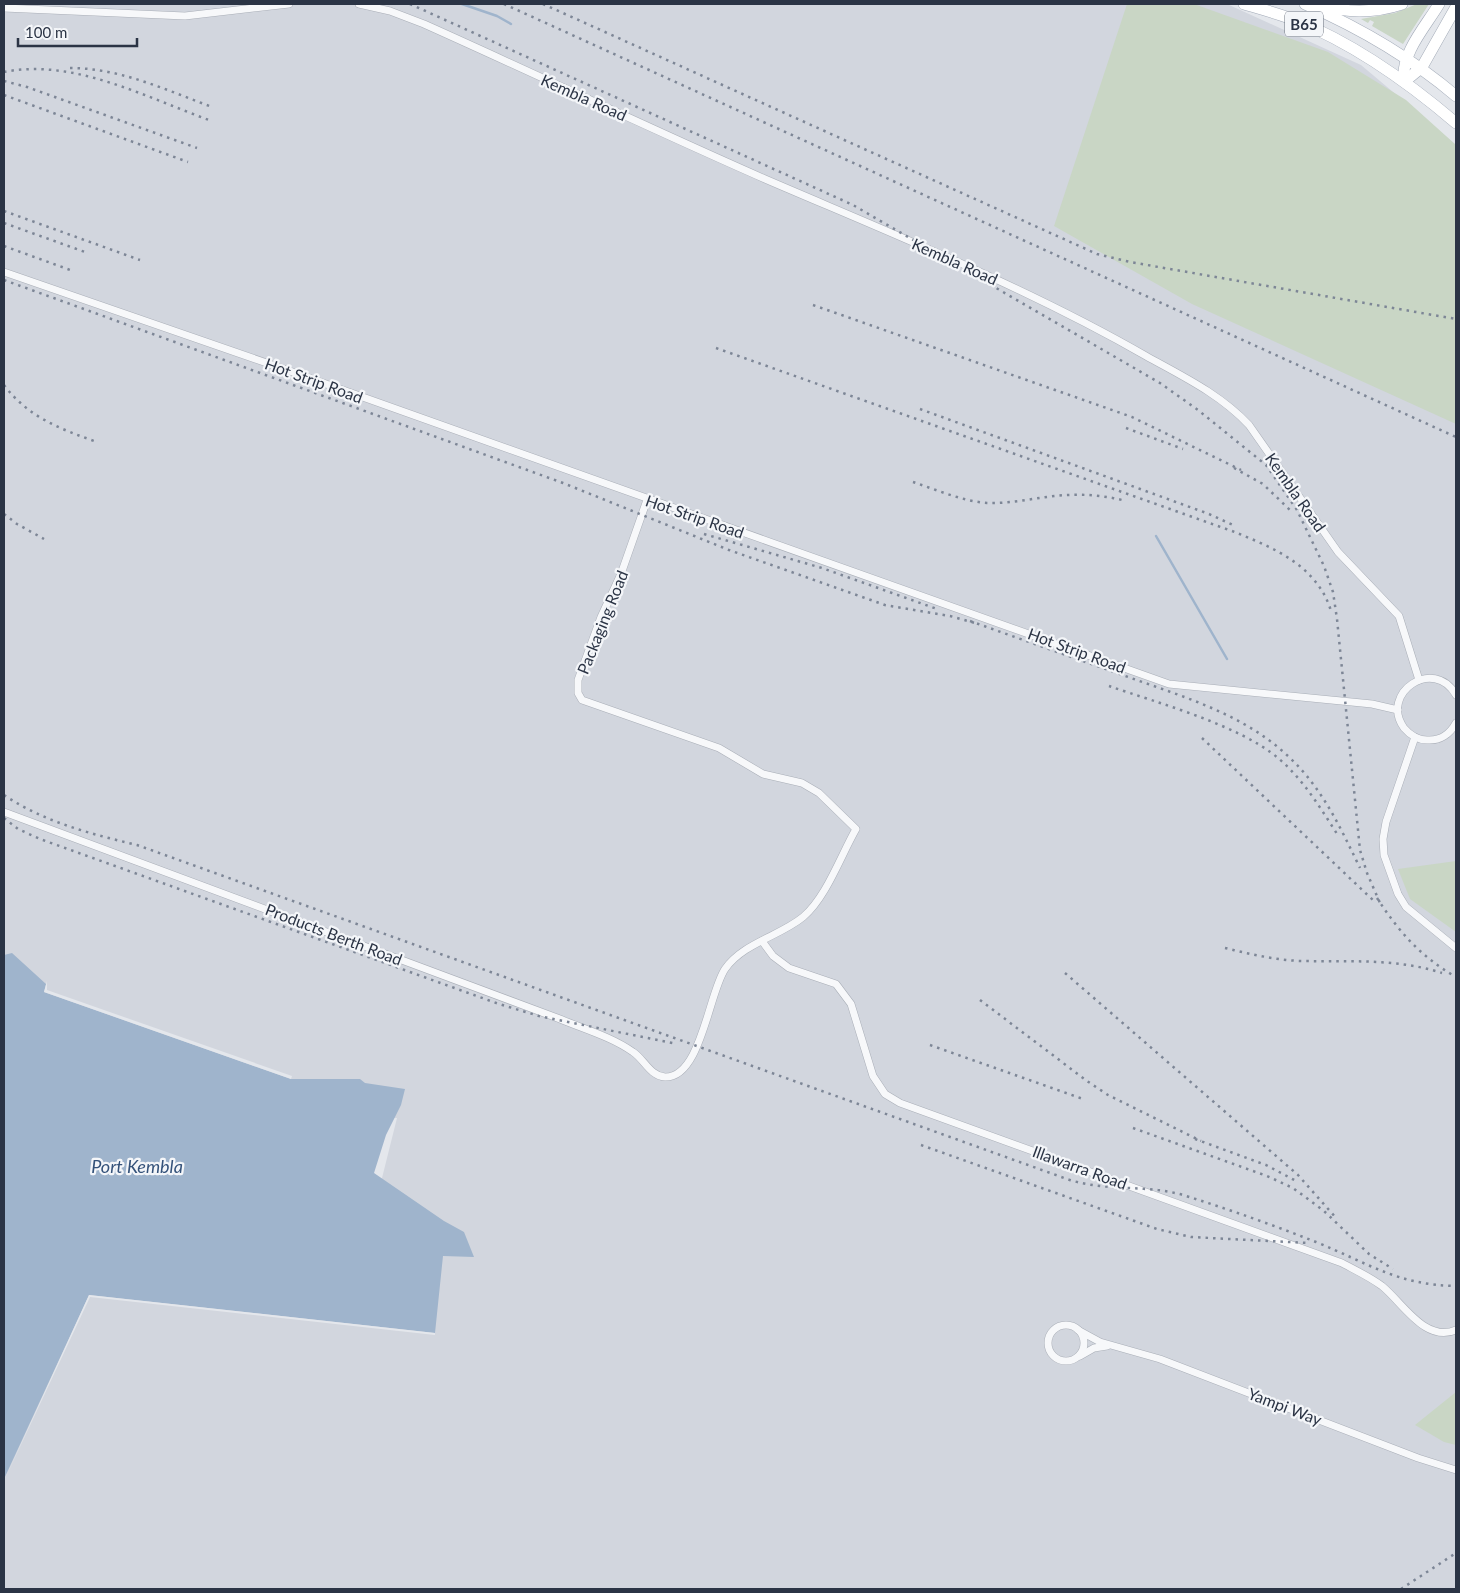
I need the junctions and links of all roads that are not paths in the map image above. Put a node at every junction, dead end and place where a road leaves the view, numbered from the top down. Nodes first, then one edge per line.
1 (289, 4) edge
2 (360, 4) edge
3 (1244, 4) edge
4 (1305, 4) edge
5 (1313, 4) edge
6 (1402, 4) edge
7 (1439, 4) edge
8 (1456, 7) edge
9 (4, 8) edge
10 (1407, 57) junction
11 (1422, 67) junction
12 (1405, 81) junction
13 (1456, 96) edge
14 (1456, 123) edge
15 (4, 272) edge
16 (646, 500) junction
17 (1418, 680) junction
18 (1456, 695) edge
19 (1398, 710) junction
20 (1455, 728) edge
21 (1415, 737) junction
22 (4, 812) edge
23 (762, 941) junction
24 (1456, 948) edge
25 (1078, 1330) junction
26 (1456, 1330) edge
27 (1112, 1346) junction
28 (1076, 1358) junction
29 (1455, 1470) edge

1 - 9 street
2 - 17 street, Kembla Road
3 - 12 main road, B65
4 - 10 main road, B65
5 - 6 main road
7 - 10 main road
8 - 11 main road
10 - 11 main road, B65
10 - 12 main road
11 - 12 main road
11 - 13 main road, B65
12 - 14 main road, B65
15 - 16 street, Hot Strip Road
16 - 19 street, Hot Strip Road
16 - 23 street, Packaging Road
17 - 18 street
17 - 19 street
19 - 21 street
20 - 21 street
21 - 24 street
22 - 23 street, Products Berth Road
23 - 26 street, Illawarra Road
25 - 27 street, Yampi Way
25 - 28 street
25 - 28 street, Yampi Way
27 - 28 street, Yampi Way
27 - 29 street, Yampi Way

